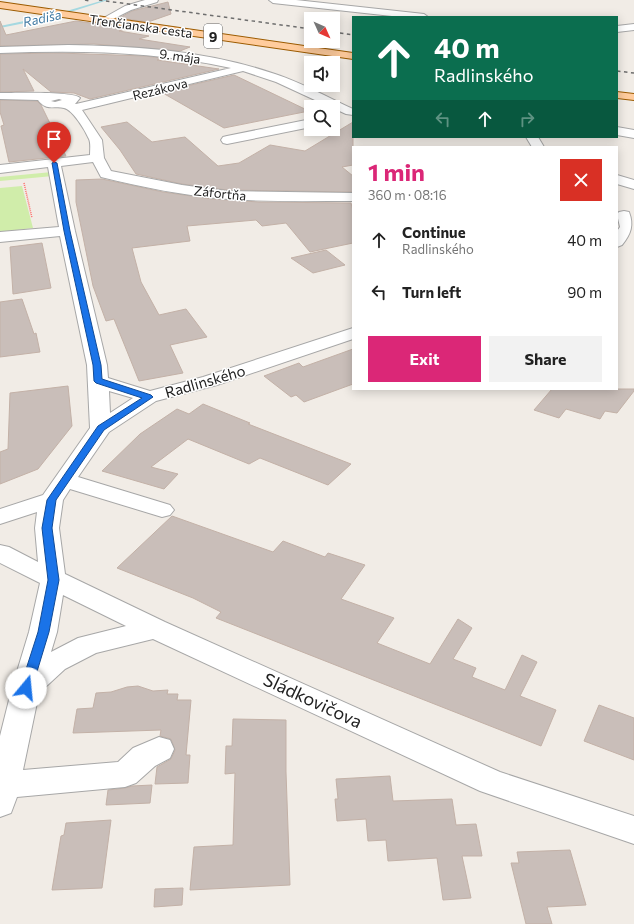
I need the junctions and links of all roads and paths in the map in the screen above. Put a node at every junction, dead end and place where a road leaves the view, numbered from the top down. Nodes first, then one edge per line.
1 (154, 0) edge
2 (272, 0) edge
3 (0, 5) edge
4 (415, 16) edge
5 (104, 20) junction
6 (634, 27) edge
7 (618, 29) edge
8 (0, 50) edge
9 (352, 56) edge
10 (244, 68) junction
11 (618, 95) edge
12 (0, 96) edge
13 (634, 97) edge
14 (48, 100) junction
15 (70, 106) junction
16 (16, 108) dead end
17 (351, 112) edge
18 (340, 115) edge
19 (304, 124) edge
20 (618, 131) edge
21 (634, 134) edge
22 (227, 140) dead end
23 (98, 158) junction
24 (54, 163) junction
25 (0, 170) edge
26 (634, 174) edge
27 (618, 176) edge
28 (618, 179) edge
29 (27, 183) dead end
30 (634, 185) edge
31 (352, 197) edge
32 (623, 214) edge
33 (67, 231) junction
34 (37, 234) junction
35 (0, 237) edge
36 (618, 241) edge
37 (352, 333) edge
38 (98, 381) junction
39 (148, 397) junction
40 (101, 428) junction
41 (65, 480) junction
42 (52, 500) junction
43 (162, 510) dead end
44 (0, 517) edge
45 (0, 553) edge
46 (54, 580) junction
47 (155, 629) junction
48 (26, 688) junction
49 (159, 749) dead end
50 (2, 794) edge
51 (634, 830) edge

1 - 5 street
2 - 4 street
3 - 5 main road, Trenčianska cesta / 9
5 - 9 main road, Trenčianska cesta / 9
6 - 7 street
8 - 10 street, 9. mája
10 - 15 street, Rezákova
10 - 17 street, 9. mája
11 - 13 main road
12 - 14 street
14 - 15 street
14 - 16 street
15 - 23 street, Záfortňa
17 - 18 street
19 - 22 street
20 - 21 street
23 - 24 street
23 - 31 street, Záfortňa
24 - 25 street
24 - 33 street
26 - 27 street
28 - 30 street
29 - 34 path
32 - 36 street
33 - 34 street
33 - 38 street
34 - 35 street
37 - 39 street, Radlinského
38 - 39 street
38 - 40 street
39 - 40 street, Radlinského
40 - 41 street, Radlinského
41 - 42 street, Radlinského
41 - 43 street
42 - 44 street
42 - 46 street, Radlinského
45 - 46 street, Sládkovičova
46 - 47 street, Sládkovičova
46 - 48 street, Radlinského
47 - 48 street
47 - 51 street, Sládkovičova
48 - 50 street, Radlinského
49 - 50 street

